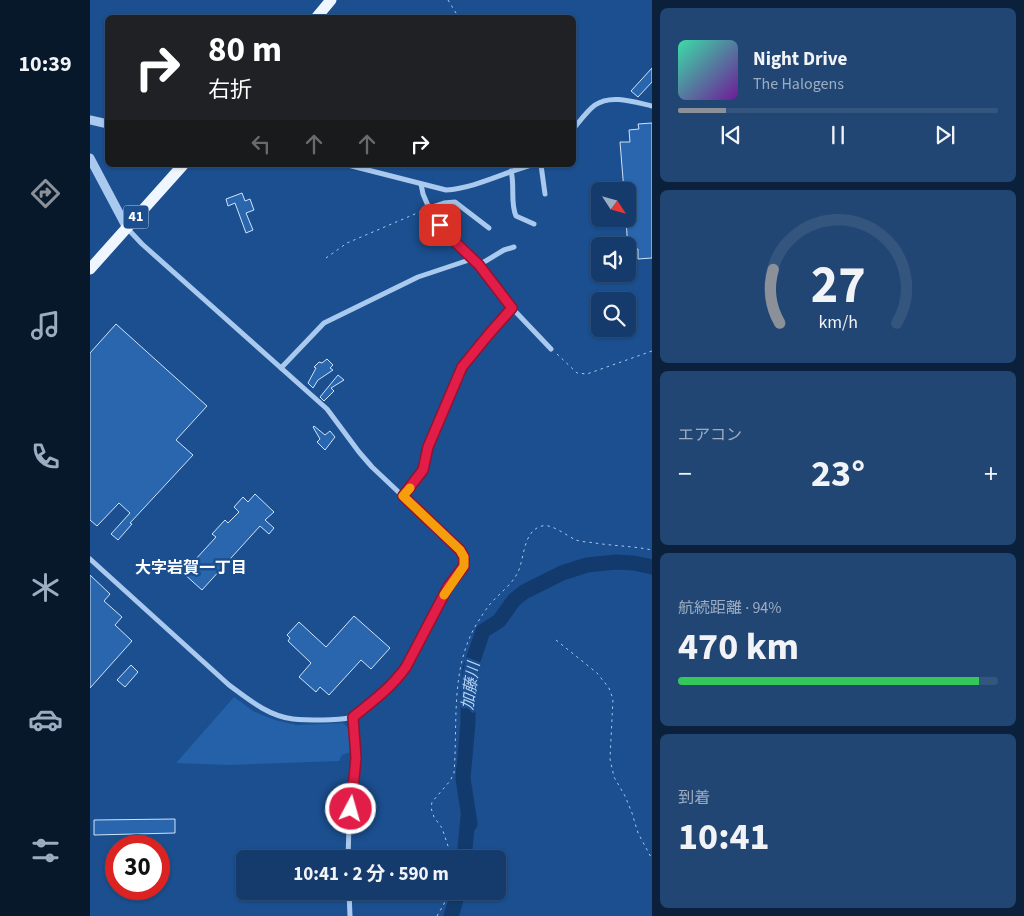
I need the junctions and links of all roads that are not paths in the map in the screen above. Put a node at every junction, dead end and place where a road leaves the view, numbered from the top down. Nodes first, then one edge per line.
1 (331, 0) edge
2 (318, 15) edge
3 (652, 106) edge
4 (90, 120) edge
5 (105, 123) edge
6 (576, 126) edge
7 (90, 158) edge
8 (181, 167) edge
9 (356, 167) edge
10 (523, 167) edge
11 (541, 167) edge
12 (511, 170) junction
13 (421, 184) junction
14 (545, 194) dead end
15 (429, 208) junction
16 (534, 224) dead end
17 (127, 228) junction
18 (489, 228) dead end
19 (514, 247) dead end
20 (472, 259) junction
21 (479, 265) junction
22 (90, 269) edge
23 (512, 308) junction
24 (551, 349) road end
25 (280, 368) junction
26 (403, 496) junction
27 (90, 559) edge
28 (353, 717) junction
29 (348, 850) edge
30 (349, 900) edge
31 (350, 916) edge

1 - 2 main road
3 - 6 street
4 - 5 street
7 - 17 street
8 - 17 main road, 41
9 - 13 street
10 - 12 street
11 - 14 street
12 - 13 street
12 - 16 street
13 - 15 street
15 - 18 street
15 - 20 street
17 - 22 main road, 41
17 - 25 street
19 - 21 street
20 - 21 street
20 - 25 street
21 - 23 street
23 - 24 street
23 - 26 street
25 - 26 street
26 - 28 street
27 - 28 street
28 - 29 street
30 - 31 street

